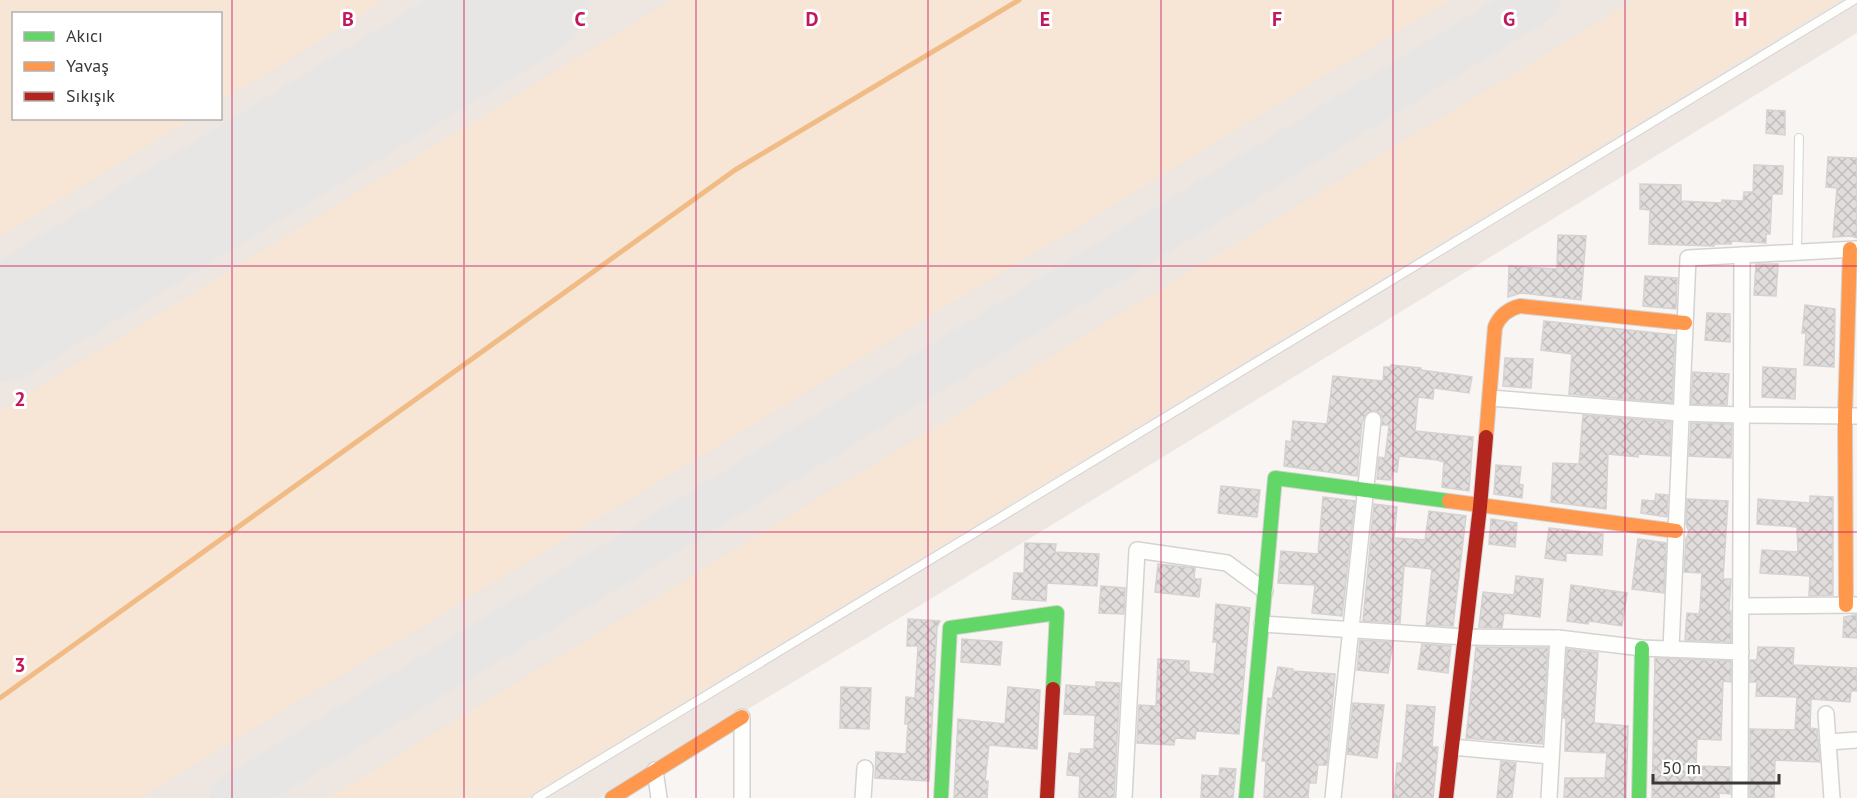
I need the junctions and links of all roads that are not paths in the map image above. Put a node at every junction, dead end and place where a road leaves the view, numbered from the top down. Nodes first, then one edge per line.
1 (1854, 0) edge
2 (1799, 138) dead end
3 (1853, 249) edge
4 (1797, 251) junction
5 (1742, 255) junction
6 (1685, 323) junction
7 (1490, 398) junction
8 (1681, 413) junction
9 (1742, 415) junction
10 (1851, 416) edge
11 (1374, 420) dead end
12 (1366, 491) junction
13 (1480, 507) junction
14 (1676, 531) junction
15 (1265, 591) junction
16 (1851, 605) edge
17 (1741, 606) junction
18 (1262, 624) junction
19 (1351, 630) junction
20 (1465, 637) junction
21 (1558, 638) junction
22 (1642, 648) junction
23 (1671, 649) junction
24 (1741, 652) junction
25 (1826, 714) dead end
26 (742, 717) joint
27 (1857, 740) edge
28 (1828, 741) junction
29 (1452, 747) junction
30 (1551, 756) junction
31 (865, 768) dead end
32 (655, 770) junction
33 (537, 798) edge
34 (612, 798) edge
35 (659, 798) edge
36 (742, 798) edge
37 (863, 798) edge
38 (941, 798) edge
39 (1047, 798) edge
40 (1124, 798) edge
41 (1246, 798) edge
42 (1334, 798) edge
43 (1446, 798) edge
44 (1549, 798) edge
45 (1639, 798) edge
46 (1740, 798) edge
47 (1832, 798) edge

1 - 33 lane
2 - 4 lane
3 - 4 street
3 - 10 street
4 - 5 street
5 - 6 street
5 - 9 street
6 - 7 street
6 - 8 street
7 - 8 street
7 - 13 street
8 - 9 street
8 - 14 street
9 - 10 street
9 - 17 street
10 - 16 street
11 - 12 street
12 - 13 street
12 - 15 street
12 - 19 street
13 - 14 street
13 - 20 street
14 - 23 street
15 - 18 street
15 - 40 street
16 - 17 street
17 - 24 street
18 - 19 street
18 - 41 street
19 - 20 street
19 - 42 street
20 - 21 street
20 - 29 street
21 - 22 street
21 - 30 street
22 - 23 street
22 - 45 street
23 - 24 street
24 - 46 street
25 - 28 street
26 - 32 street
26 - 36 street
27 - 28 street
28 - 47 street
29 - 30 street
29 - 43 street
30 - 44 street
31 - 37 street
32 - 34 street
32 - 35 street
38 - 39 street

